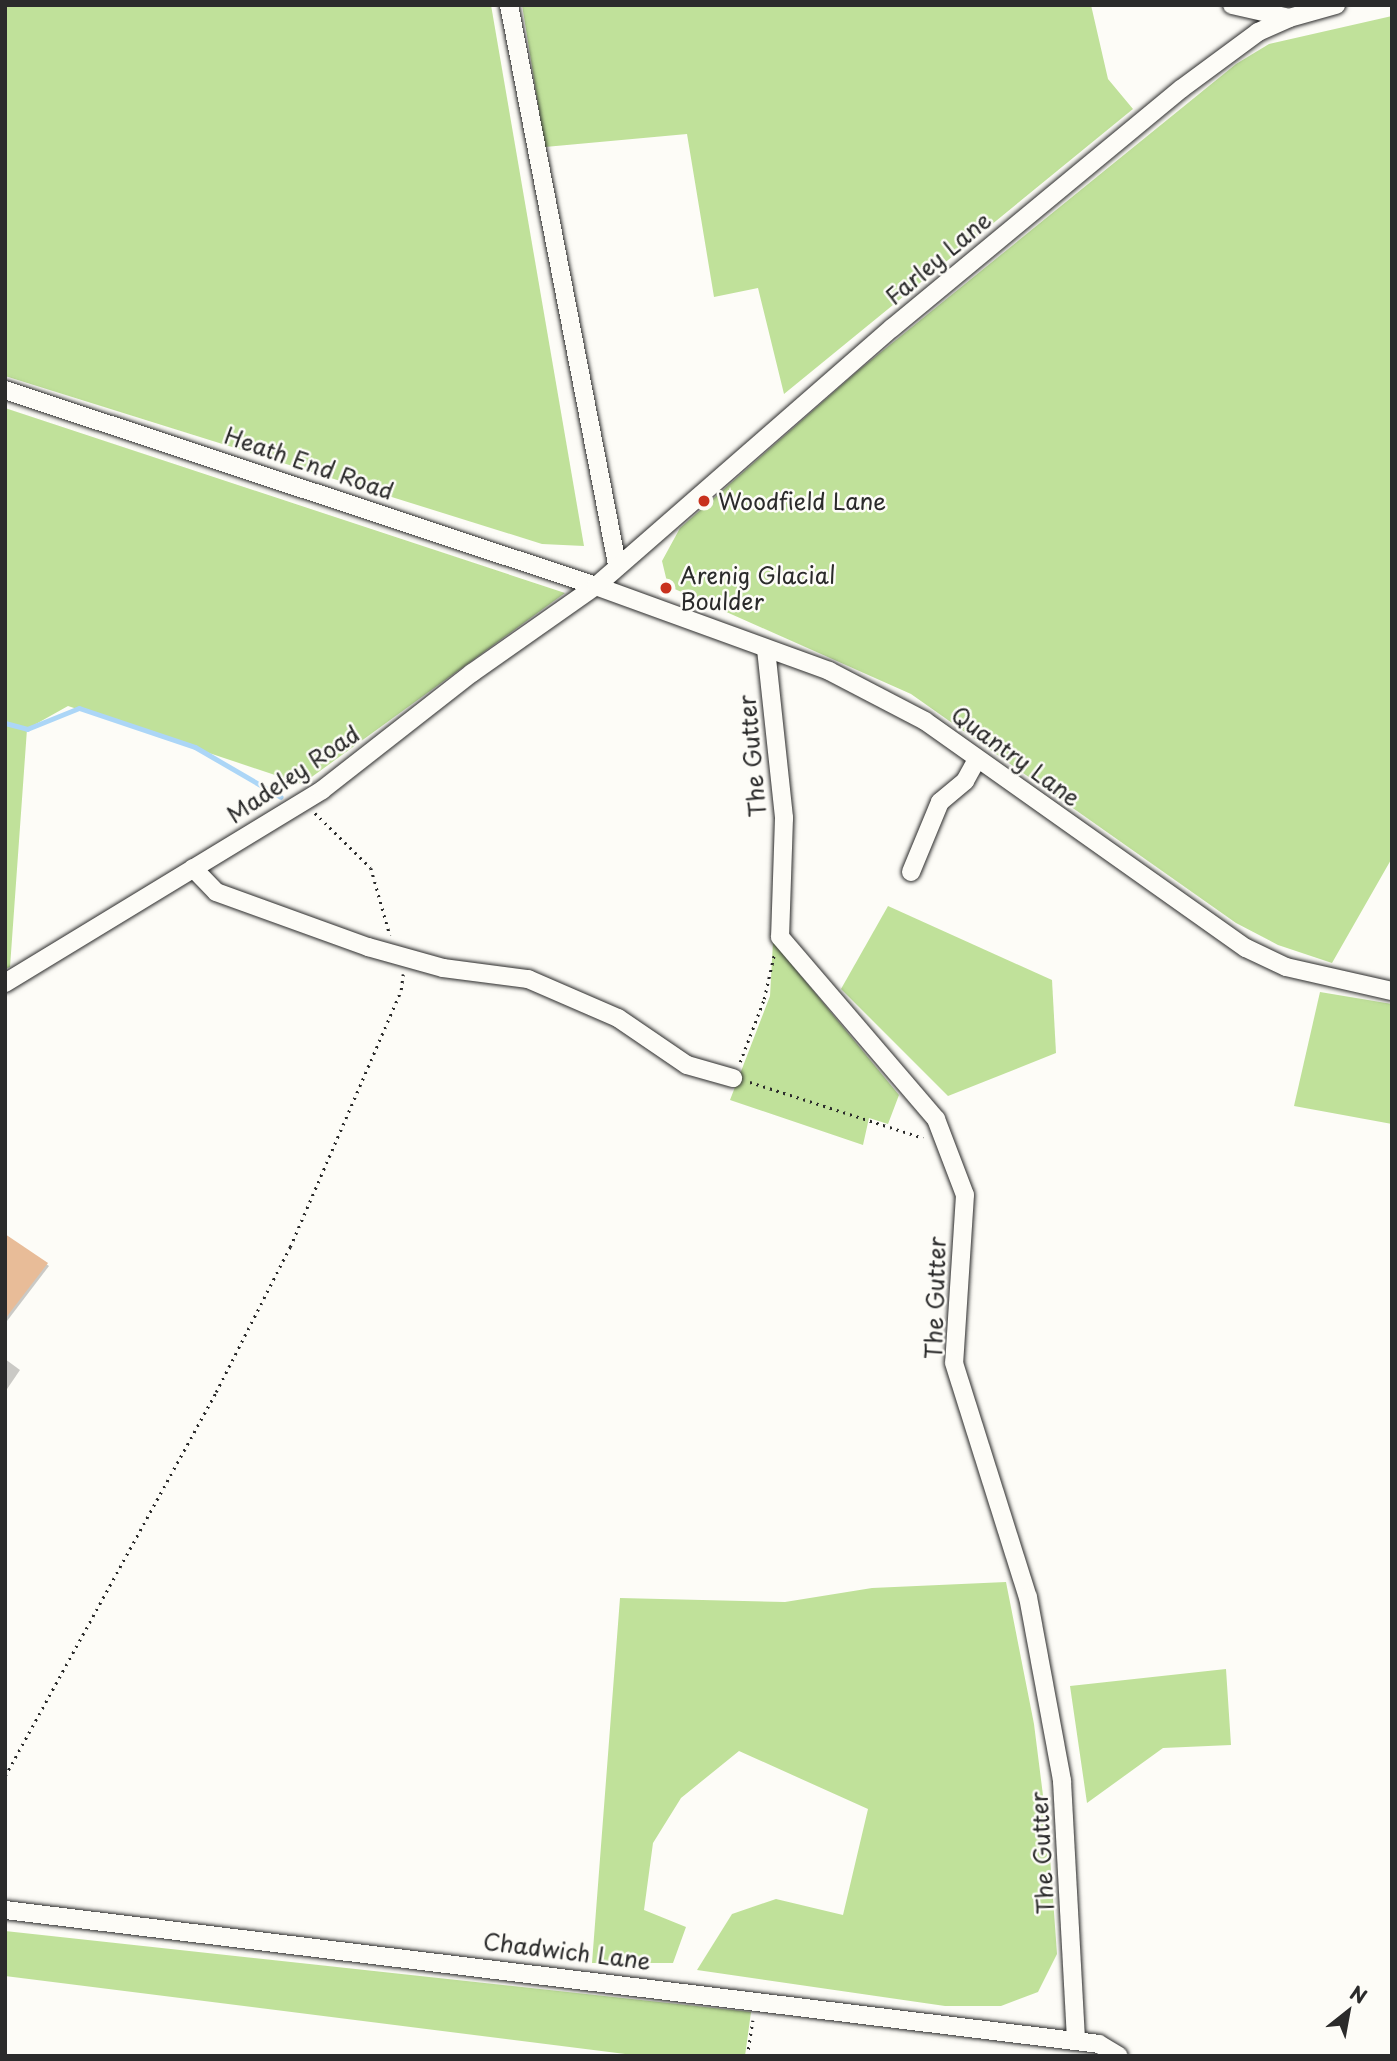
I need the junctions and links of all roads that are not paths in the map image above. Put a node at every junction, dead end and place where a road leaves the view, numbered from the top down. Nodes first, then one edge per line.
1 (509, 5) edge
2 (1231, 5) edge
3 (1336, 5) edge
4 (1289, 18) junction
5 (5, 390) edge
6 (617, 564) junction
7 (596, 586) junction
8 (766, 649) junction
9 (977, 759) junction
10 (193, 868) junction
11 (911, 872) dead end
12 (5, 983) edge
13 (1392, 991) edge
14 (733, 1078) road end
15 (5, 1910) edge
16 (1076, 2041) junction
17 (1119, 2056) edge

1 - 6 street
2 - 4 street
3 - 4 street, Farley Lane
4 - 6 street, Farley Lane
5 - 7 street, Heath End Road
6 - 7 street, Farley Lane
7 - 8 street, Quantry Lane
7 - 10 street, Madeley Road
8 - 9 street, Quantry Lane
8 - 16 street, The Gutter
9 - 11 street
9 - 13 street, Quantry Lane
10 - 12 street, Madeley Road
10 - 14 street
15 - 16 street, Chadwich Lane
16 - 17 street, Chadwich Lane

